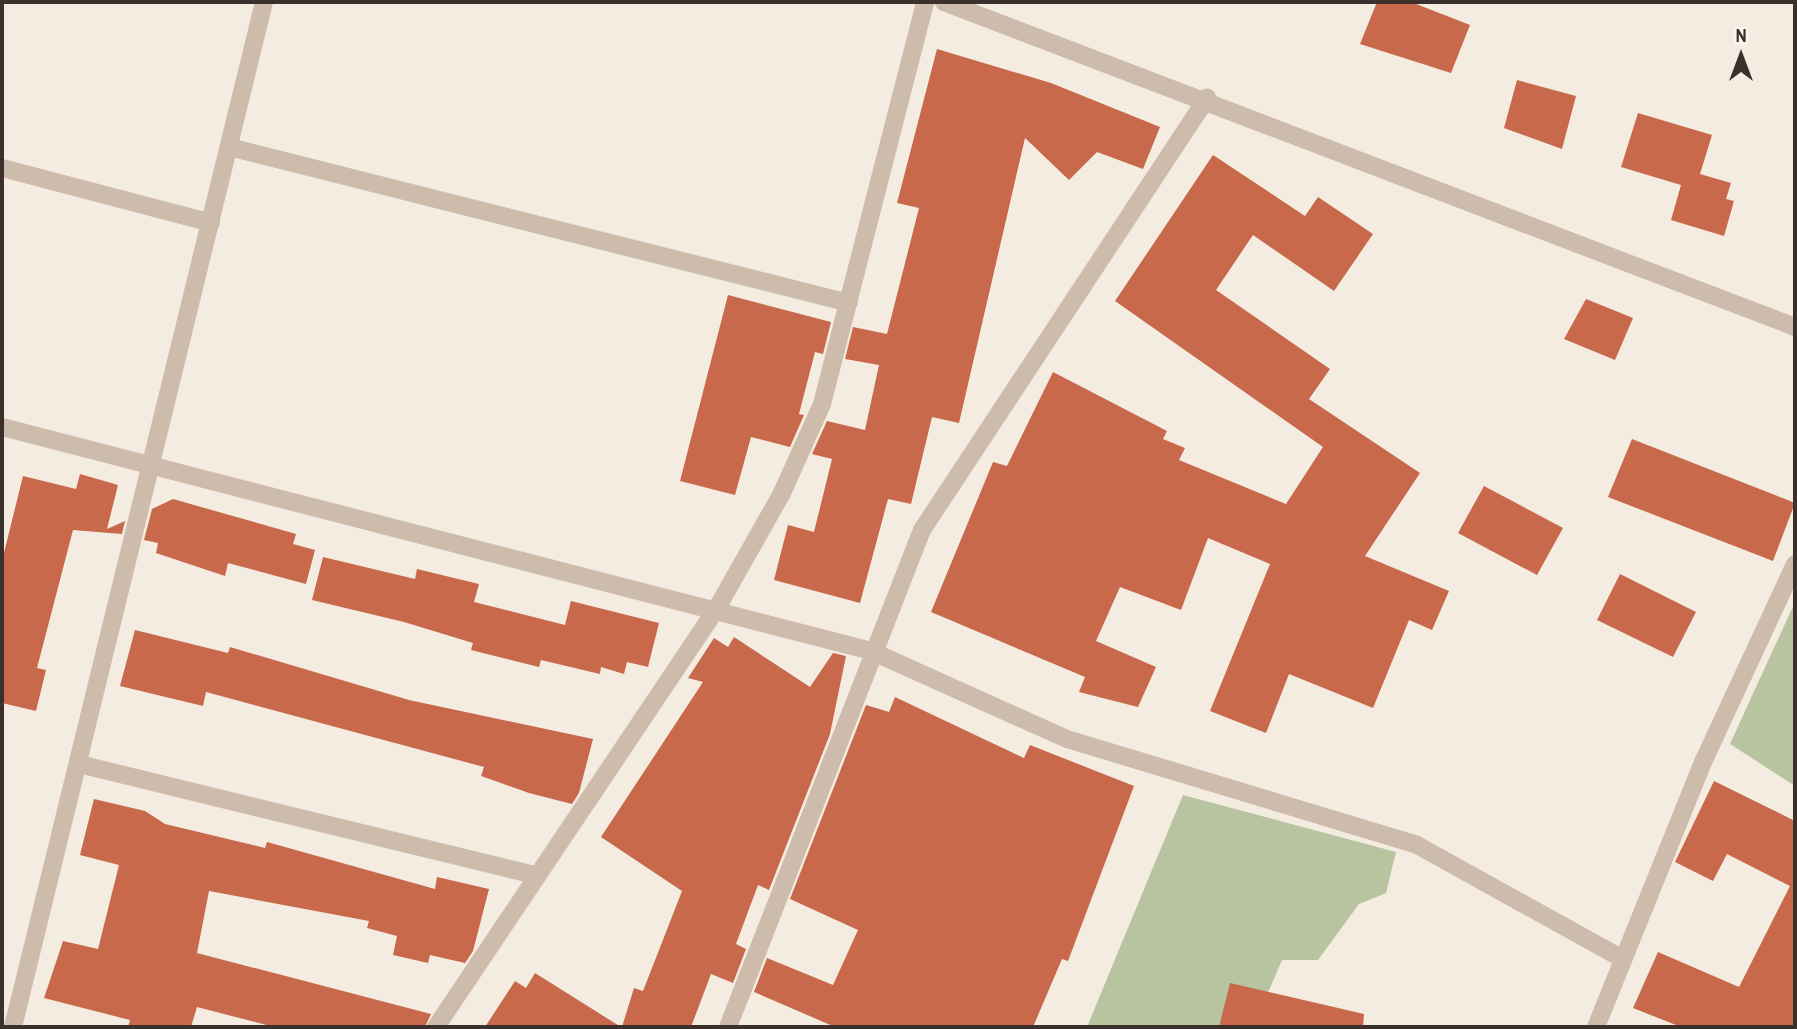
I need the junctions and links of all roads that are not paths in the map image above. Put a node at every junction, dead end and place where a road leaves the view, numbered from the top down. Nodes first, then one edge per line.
1 (264, 2) edge
2 (925, 2) edge
3 (944, 2) edge
4 (1207, 98) junction
5 (229, 147) junction
6 (2, 168) edge
7 (211, 223) junction
8 (849, 303) junction
9 (1795, 327) edge
10 (2, 427) edge
11 (154, 463) junction
12 (1795, 564) edge
13 (717, 608) junction
14 (871, 651) junction
15 (79, 764) junction
16 (533, 875) junction
17 (1621, 958) junction
18 (13, 1027) edge
19 (436, 1027) edge
20 (728, 1027) edge
21 (1597, 1027) edge

1 - 5 street
2 - 8 street
3 - 4 street
4 - 9 street
4 - 14 street
5 - 7 street
5 - 8 street
6 - 7 street
7 - 11 street
8 - 13 street
10 - 11 street
11 - 13 street
11 - 15 street
12 - 17 street
13 - 14 street
13 - 16 street
14 - 17 street
14 - 20 street
15 - 16 street
15 - 18 street
16 - 19 street
17 - 21 street

